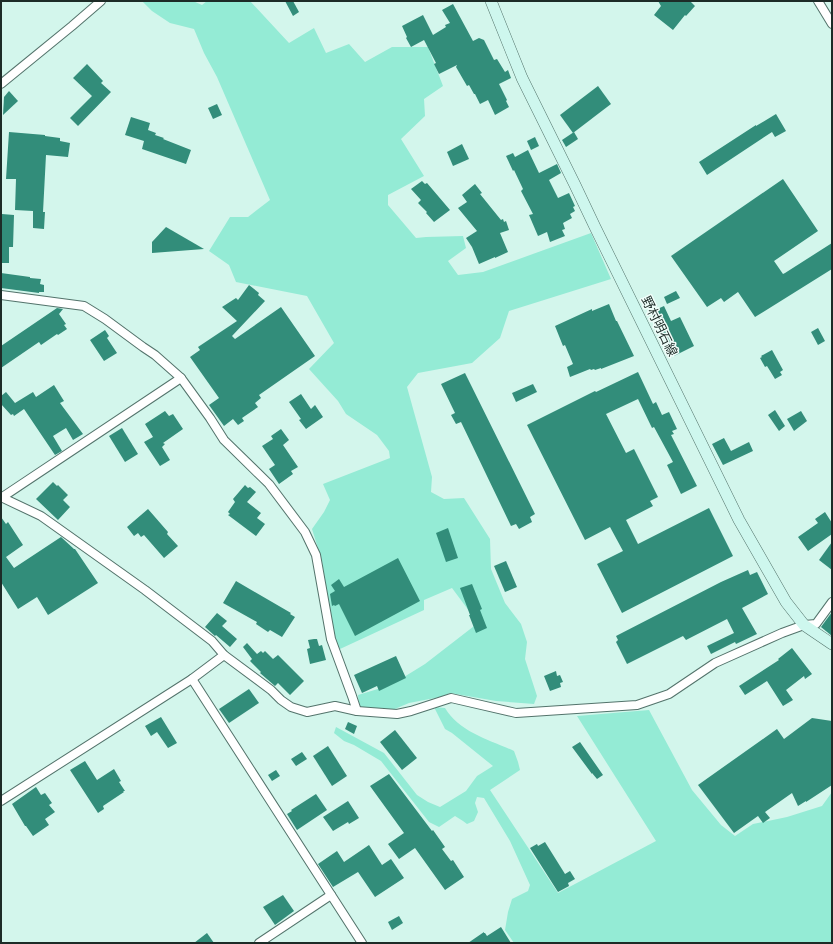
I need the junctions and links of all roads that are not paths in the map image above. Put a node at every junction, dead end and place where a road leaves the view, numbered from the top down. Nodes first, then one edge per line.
1 (101, 1) edge
2 (491, 1) edge
3 (818, 1) edge
4 (832, 24) edge
5 (1, 84) edge
6 (1, 295) edge
7 (181, 378) junction
8 (1, 498) edge
9 (832, 602) edge
10 (804, 626) junction
11 (832, 644) edge
12 (224, 655) junction
13 (192, 679) junction
14 (357, 711) junction
15 (1, 801) edge
16 (331, 895) junction
17 (259, 943) edge
18 (362, 943) edge

1 - 5 street
2 - 10 main road, 野村明石線
3 - 4 street
6 - 7 street
7 - 8 street
7 - 14 street
8 - 12 street
9 - 10 street
10 - 11 main road, 野村明石線
10 - 14 street
12 - 13 street
12 - 14 street
13 - 15 street
13 - 16 street
16 - 17 street
16 - 18 street

